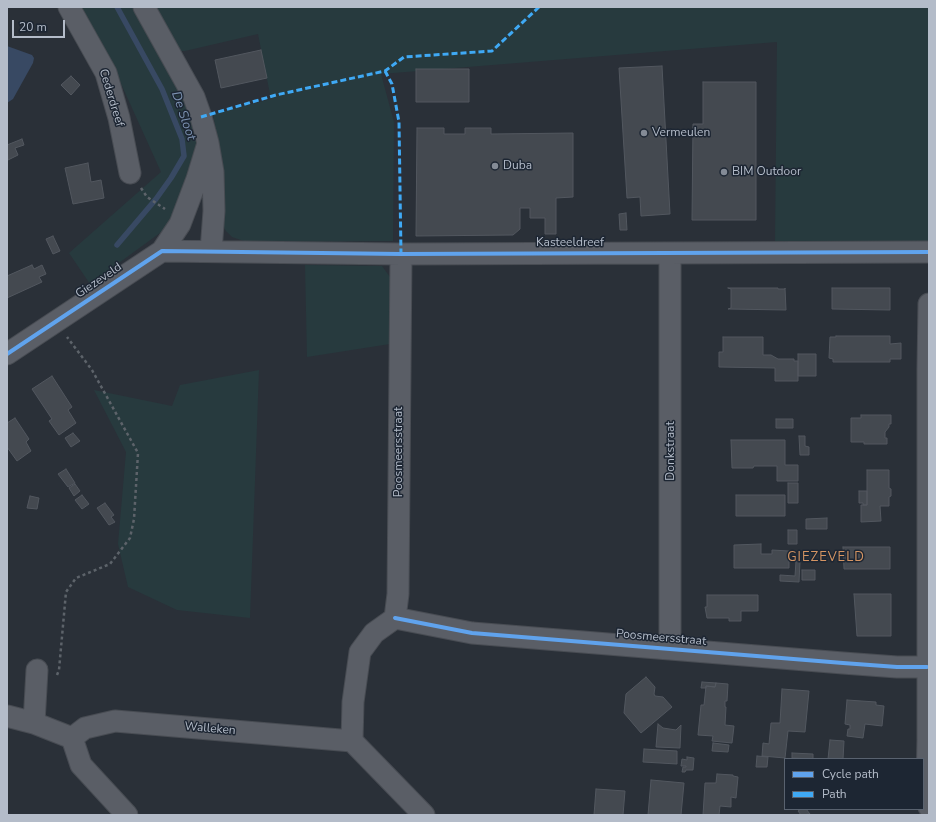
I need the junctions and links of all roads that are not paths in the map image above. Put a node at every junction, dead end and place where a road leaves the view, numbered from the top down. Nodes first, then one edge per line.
1 (68, 7) edge
2 (144, 7) edge
3 (208, 143) junction
4 (130, 173) dead end
5 (162, 251) junction
6 (211, 252) junction
7 (929, 252) edge
8 (670, 253) junction
9 (401, 254) junction
10 (929, 304) edge
11 (7, 354) edge
12 (394, 618) junction
13 (670, 649) junction
14 (927, 667) junction
15 (36, 678) road end
16 (7, 716) edge
17 (34, 723) junction
18 (72, 738) junction
19 (352, 741) junction
20 (929, 807) edge
21 (127, 815) edge
22 (424, 815) edge

1 - 4 street, Cederdreef
2 - 3 street
3 - 5 street, Giezeveld
3 - 6 street
5 - 6 street
5 - 11 street, Giezeveld
6 - 9 street, Kasteeldreef
7 - 8 street, Kasteeldreef
8 - 9 street, Kasteeldreef
8 - 13 street, Donkstraat
9 - 12 street, Poosmeersstraat
10 - 14 street
12 - 13 street, Poosmeersstraat
12 - 19 street
13 - 14 street, Poosmeersstraat
14 - 20 street
15 - 17 street
16 - 17 street
17 - 18 street
18 - 19 street, Walleken
18 - 21 street
19 - 22 street

